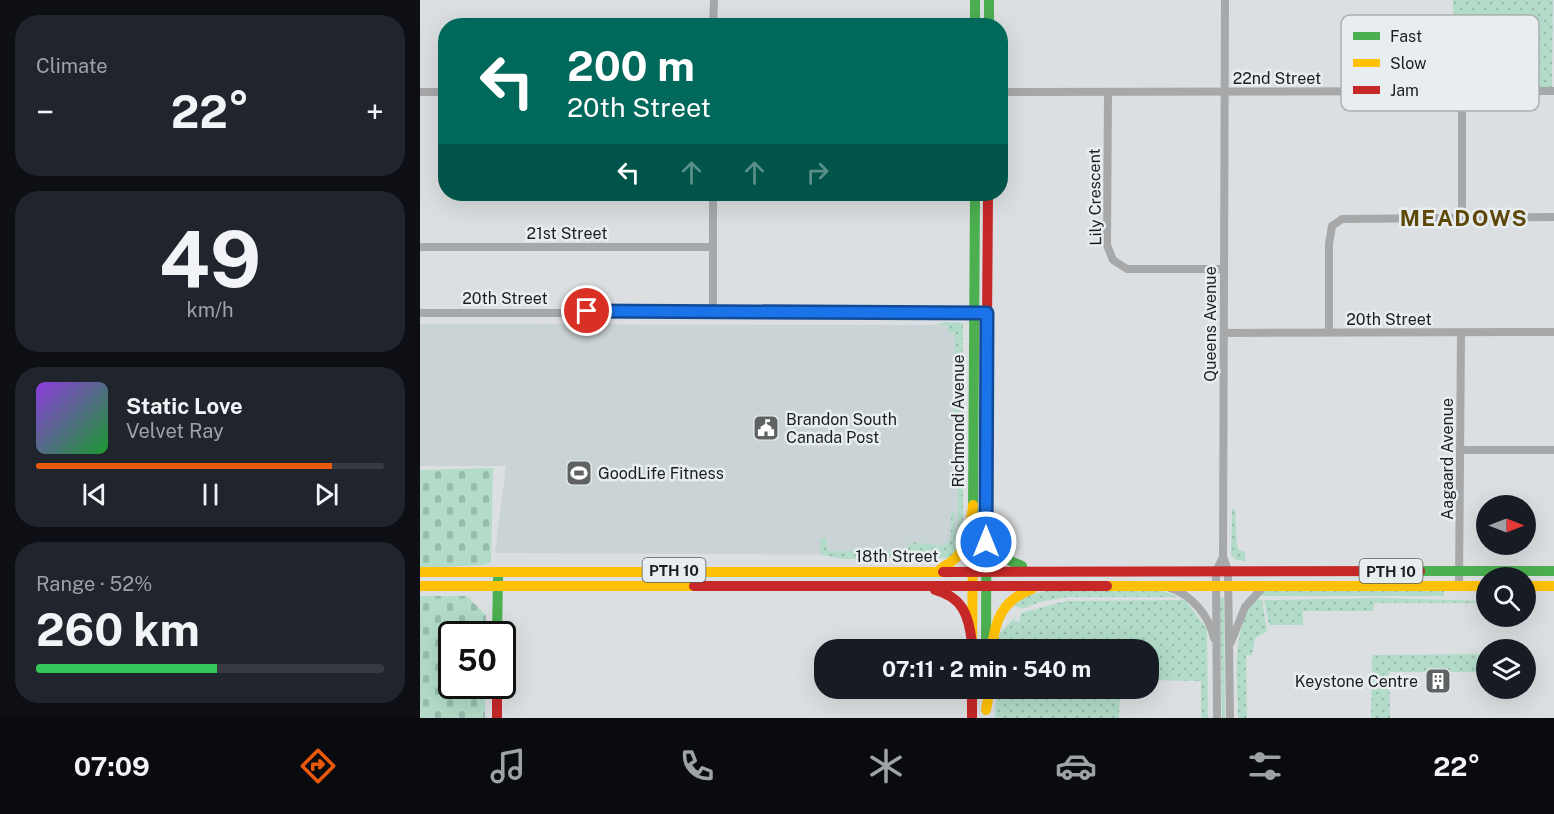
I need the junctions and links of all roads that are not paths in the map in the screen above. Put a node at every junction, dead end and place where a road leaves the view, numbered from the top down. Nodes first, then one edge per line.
1 (714, 0) edge
2 (975, 0) edge
3 (989, 0) edge
4 (1225, 0) edge
5 (713, 18) edge
6 (975, 18) edge
7 (989, 18) edge
8 (1341, 91) edge
9 (1008, 92) edge
10 (1108, 92) junction
11 (1224, 92) junction
12 (420, 93) edge
13 (438, 93) edge
14 (1462, 111) edge
15 (713, 201) edge
16 (975, 201) edge
17 (988, 201) edge
18 (1462, 217) junction
19 (1554, 217) edge
20 (420, 247) edge
21 (713, 247) junction
22 (1224, 269) junction
23 (420, 313) edge
24 (713, 313) junction
25 (974, 313) junction
26 (987, 313) junction
27 (1329, 332) junction
28 (1554, 332) edge
29 (1224, 333) junction
30 (1461, 333) junction
31 (1460, 450) junction
32 (1554, 450) edge
33 (973, 506) junction
34 (986, 524) junction
35 (1223, 557) junction
36 (929, 570) junction
37 (972, 570) junction
38 (1228, 570) junction
39 (498, 571) junction
40 (986, 571) junction
41 (1041, 571) junction
42 (1216, 571) junction
43 (1459, 571) junction
44 (1554, 571) edge
45 (420, 572) edge
46 (498, 585) junction
47 (904, 585) junction
48 (972, 585) junction
49 (986, 585) junction
50 (1052, 585) junction
51 (1151, 585) junction
52 (1216, 585) junction
53 (1228, 585) junction
54 (1274, 585) junction
55 (420, 586) edge
56 (1459, 586) junction
57 (1476, 586) edge
58 (1536, 586) edge
59 (1554, 586) edge
60 (497, 621) edge
61 (971, 639) edge
62 (972, 639) edge
63 (986, 639) edge
64 (993, 639) edge
65 (1229, 652) junction
66 (1216, 654) junction
67 (497, 699) edge
68 (972, 699) edge
69 (987, 699) edge
70 (986, 714) edge
71 (497, 718) edge
72 (972, 718) edge
73 (1217, 718) edge
74 (1230, 718) edge

1 - 5 street
2 - 6 main road
3 - 7 main road
4 - 11 street, Queens Avenue
8 - 11 street, 22nd Street
9 - 10 street, 22nd Street
10 - 11 street, 22nd Street
10 - 22 street, Lily Crescent
11 - 22 street, Queens Avenue
12 - 13 street
14 - 18 street
15 - 21 street
16 - 25 main road, Richmond Avenue
17 - 26 main road, Richmond Avenue
18 - 19 street
18 - 27 street
20 - 21 street, 21st Street
21 - 24 street
22 - 29 street, Queens Avenue
23 - 24 street, 20th Street
24 - 25 street, 20th Street
25 - 26 street, 20th Street
25 - 33 main road, Richmond Avenue
26 - 34 main road, Richmond Avenue
27 - 29 street, 20th Street
27 - 30 street, 20th Street
28 - 30 street, 20th Street
29 - 35 street, Queens Avenue
30 - 31 street, Aagaard Avenue
31 - 32 street
31 - 43 street, Aagaard Avenue
33 - 36 main road
33 - 37 main road, Richmond Avenue
34 - 40 main road, Richmond Avenue
34 - 41 main road
35 - 38 street
35 - 42 street
36 - 37 main road, 18th Street / PTH 10
36 - 39 main road, 18th Street / PTH 10
37 - 40 main road, 18th Street / PTH 10
37 - 48 main road, Richmond Avenue
38 - 42 main road, 18th Street / PTH 10
38 - 43 main road, 18th Street / PTH 10
38 - 53 street
39 - 45 main road, 18th Street / PTH 10
39 - 46 main road
40 - 41 main road, 18th Street / PTH 10
40 - 49 main road, Richmond Avenue
41 - 42 main road, 18th Street / PTH 10
42 - 52 street
43 - 44 main road, 18th Street / PTH 10
43 - 56 street, Aagaard Avenue
46 - 47 main road, 18th Street / PTH 10
46 - 55 main road, 18th Street / PTH 10
46 - 60 main road
47 - 48 main road, 18th Street / PTH 10
47 - 61 main road
48 - 49 main road, 18th Street / PTH 10
48 - 62 main road, Richmond Avenue
49 - 50 main road, 18th Street / PTH 10
49 - 63 main road, Richmond Avenue
50 - 51 main road, 18th Street / PTH 10
50 - 64 main road
51 - 52 main road, 18th Street / PTH 10
51 - 66 street
52 - 53 main road, 18th Street / PTH 10
52 - 66 street
53 - 54 main road, 18th Street / PTH 10
53 - 65 street
54 - 56 main road, 18th Street / PTH 10
54 - 65 street
56 - 57 main road, 18th Street / PTH 10
58 - 59 main road
65 - 74 street
66 - 73 street
67 - 71 main road
68 - 72 main road
69 - 70 main road

